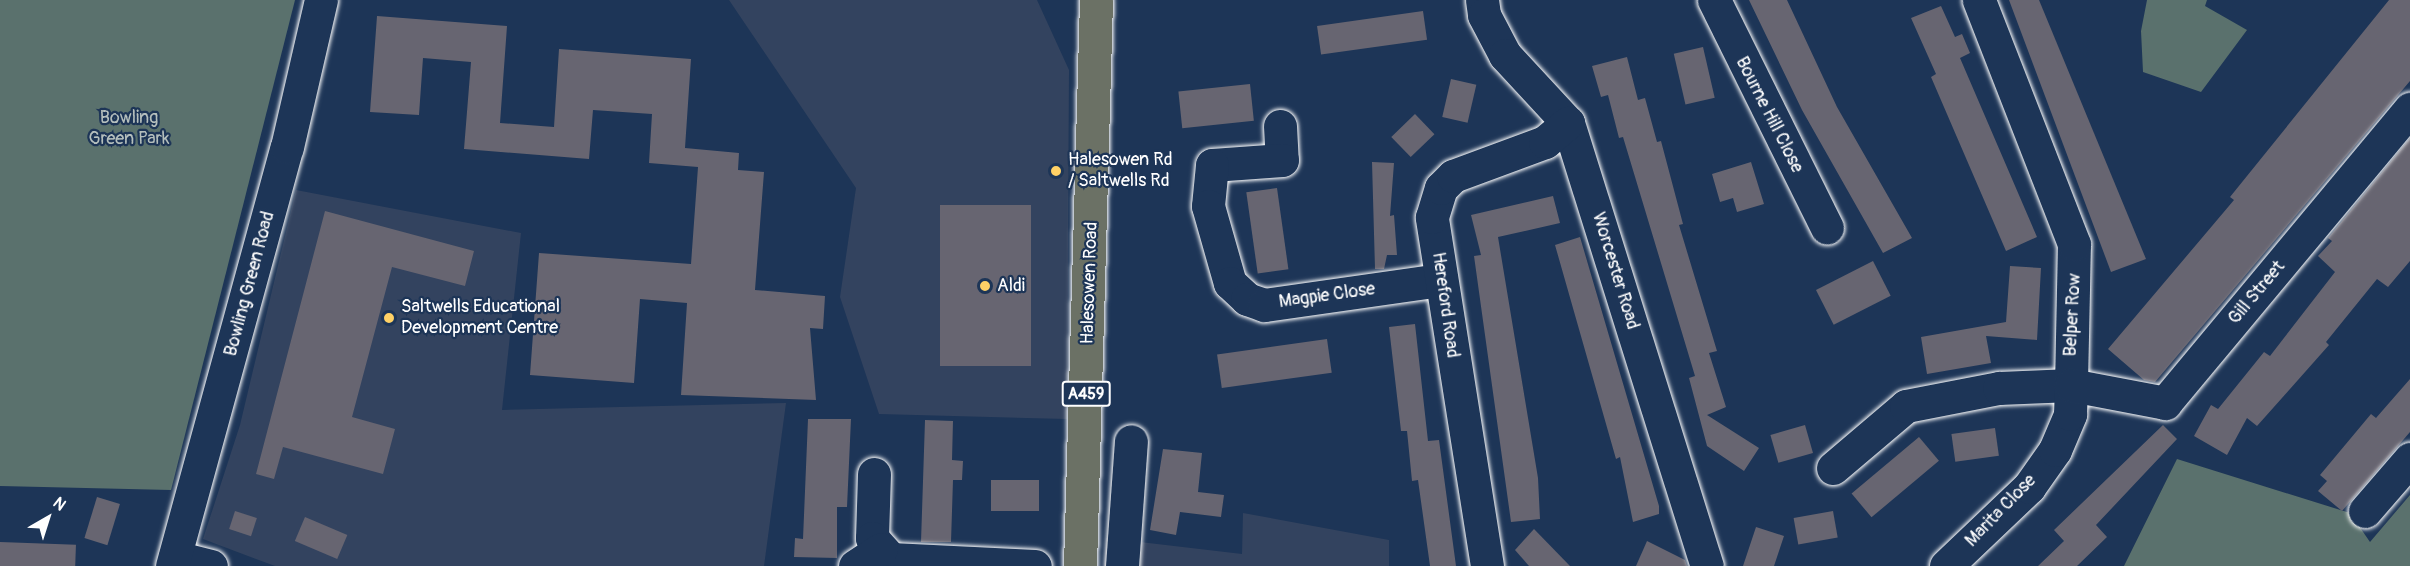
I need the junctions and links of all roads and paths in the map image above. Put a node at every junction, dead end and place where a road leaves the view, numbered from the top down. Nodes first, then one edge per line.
1 (321, 0) edge
2 (1096, 0) edge
3 (1482, 0) edge
4 (1714, 0) edge
5 (1979, 0) edge
6 (2408, 115) edge
7 (1568, 123) junction
8 (1280, 126) dead end
9 (1827, 228) dead end
10 (1440, 280) junction
11 (2071, 385) junction
12 (1131, 441) dead end
13 (2410, 459) edge
14 (1833, 468) dead end
15 (874, 474) dead end
16 (2365, 511) dead end
17 (868, 557) edge
18 (174, 561) edge
19 (211, 566) edge
20 (1035, 566) edge
21 (1080, 566) edge
22 (1122, 566) edge
23 (1487, 566) edge
24 (1707, 566) edge
25 (1947, 566) edge

1 - 18 street, Bowling Green Road
2 - 21 main road, Halesowen Road / A459
3 - 7 street, Worcester Road
4 - 9 street, Bourne Hill Close
5 - 11 street, Belper Row
6 - 11 street, Gill Street
7 - 10 street, Hereford Road
7 - 24 street, Worcester Road
8 - 10 street, Magpie Close
10 - 23 street, Hereford Road
11 - 14 street
11 - 25 street, Marita Close
12 - 22 street
13 - 16 street
15 - 17 street
17 - 20 street
18 - 19 street

